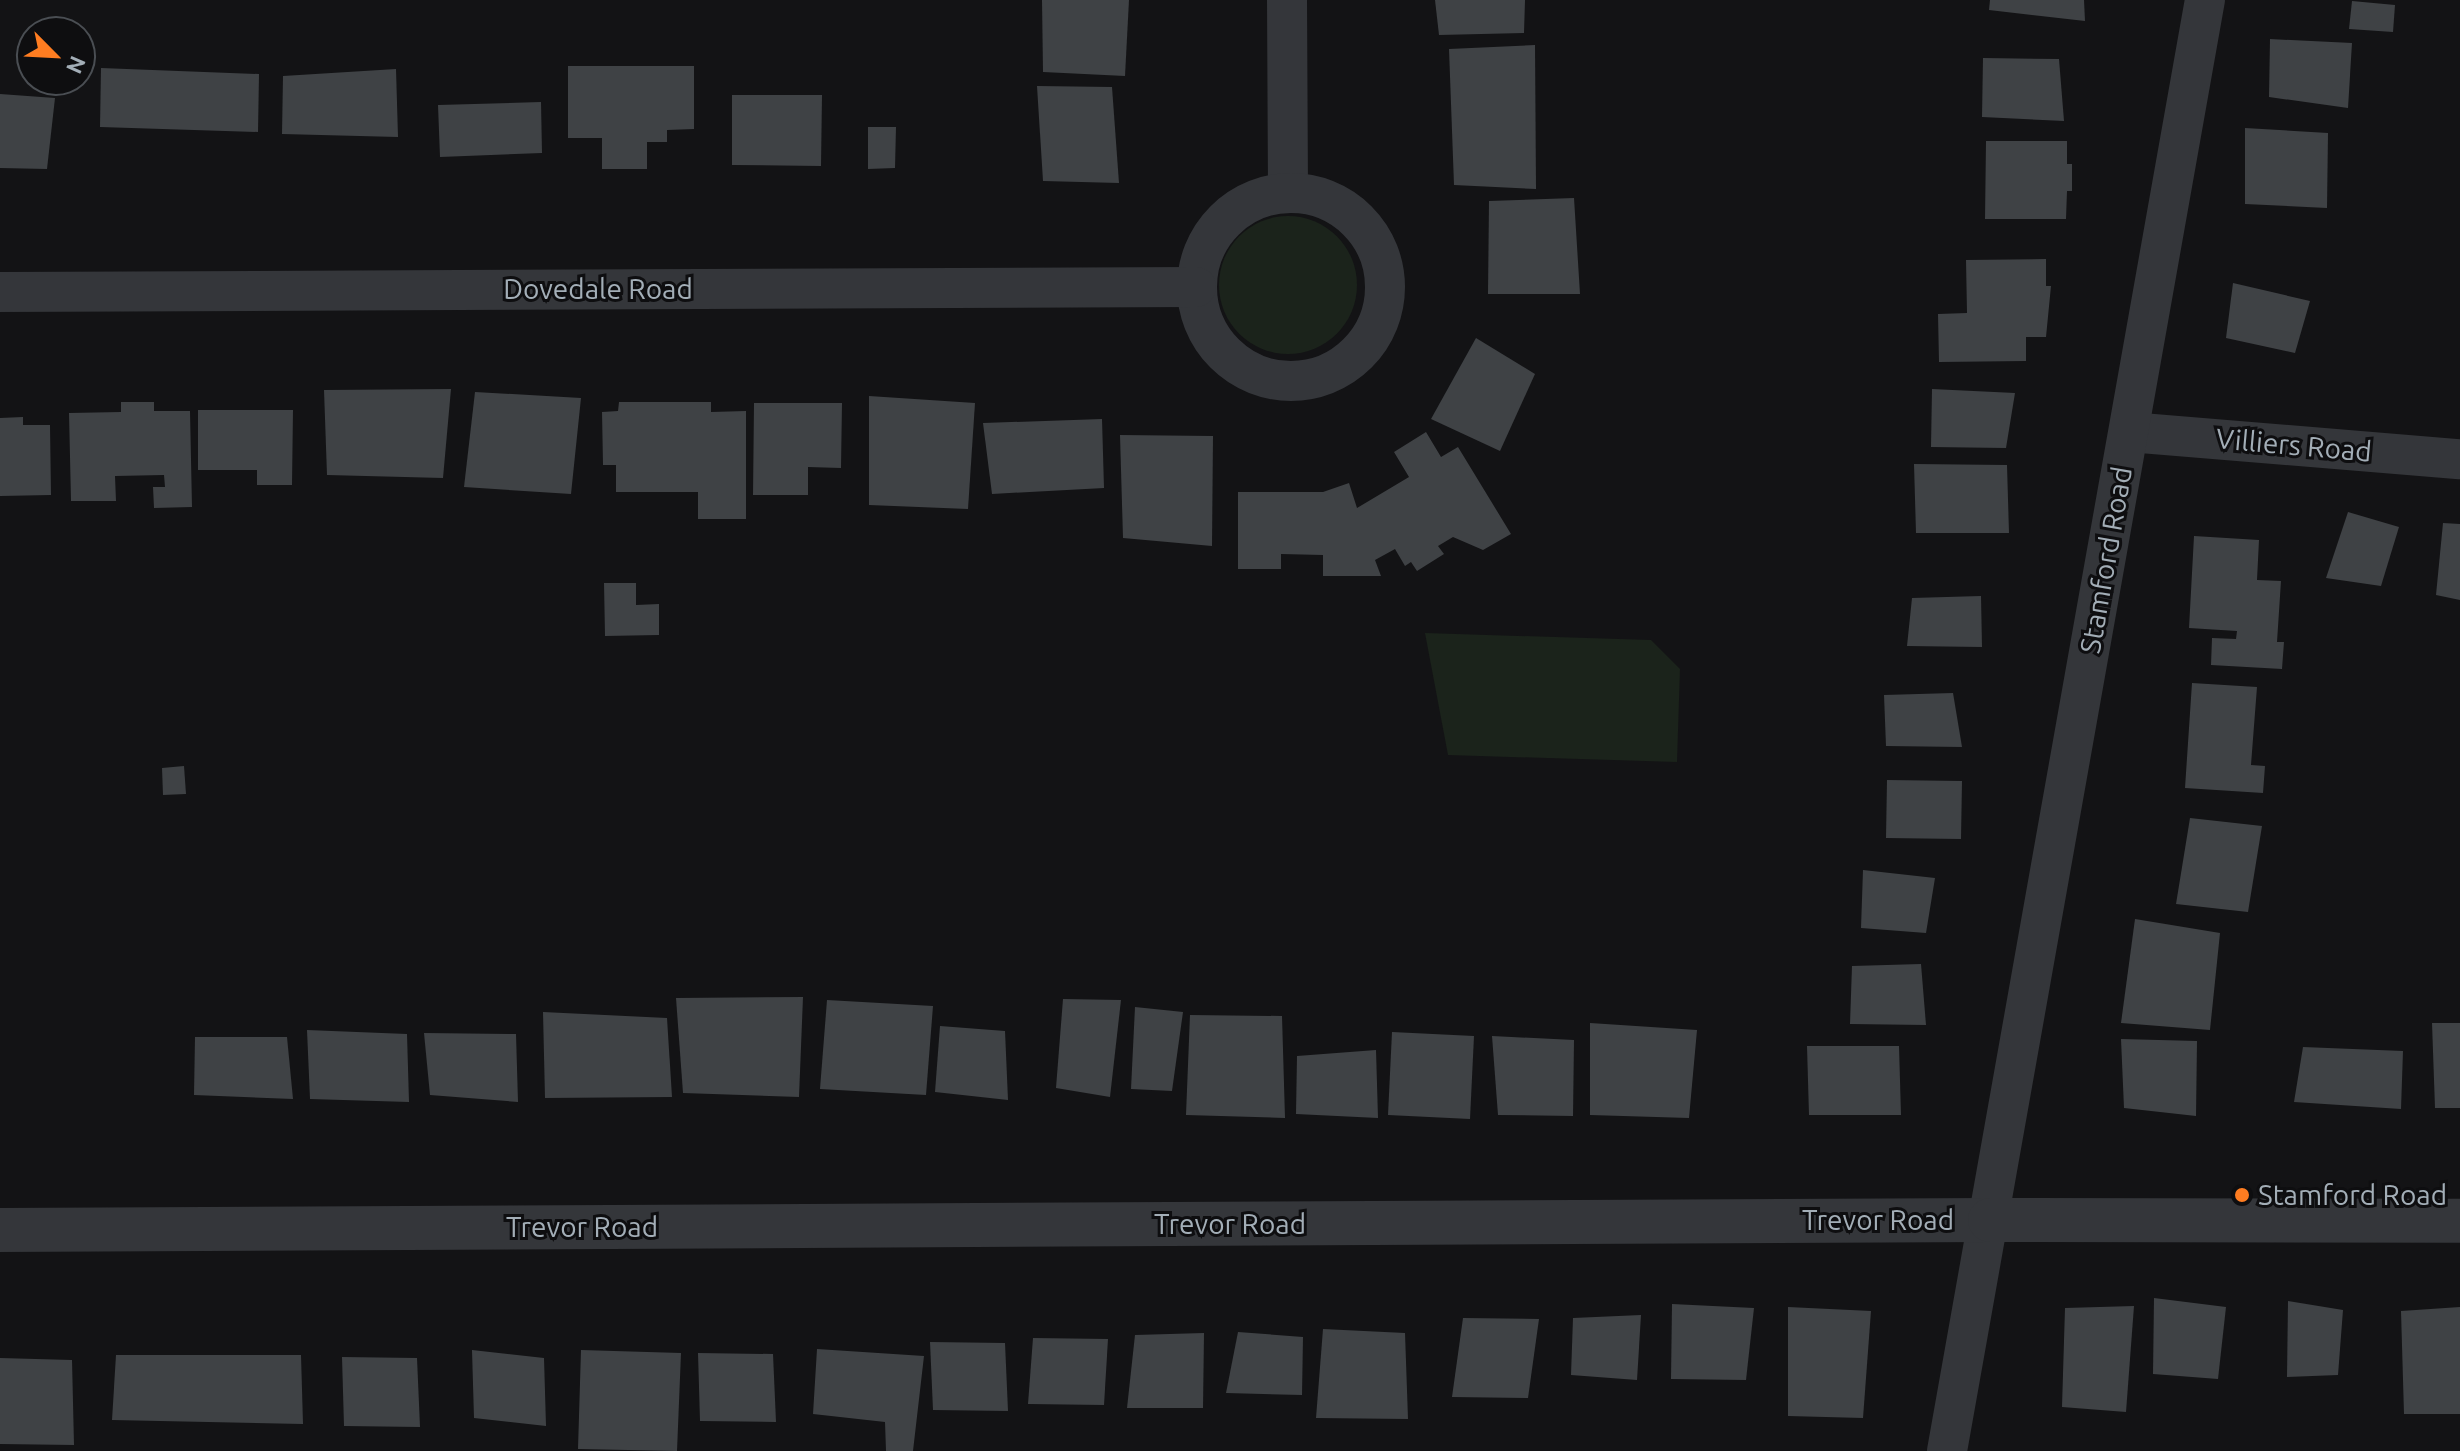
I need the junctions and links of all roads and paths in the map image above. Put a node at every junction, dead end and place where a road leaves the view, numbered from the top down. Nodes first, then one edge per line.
1 (1287, 0) edge
2 (2205, 0) edge
3 (1288, 192) junction
4 (1196, 287) junction
5 (0, 292) edge
6 (2129, 432) junction
7 (2460, 459) edge
8 (1990, 1220) junction
9 (2460, 1221) edge
10 (0, 1230) edge
11 (1947, 1451) edge

1 - 3 street
2 - 6 street, Stamford Road
3 - 4 street
3 - 4 street
4 - 5 street, Dovedale Road
6 - 7 street, Villiers Road
6 - 8 street, Stamford Road
8 - 9 street, Trevor Road
8 - 10 street, Trevor Road
8 - 11 street, Stamford Road

